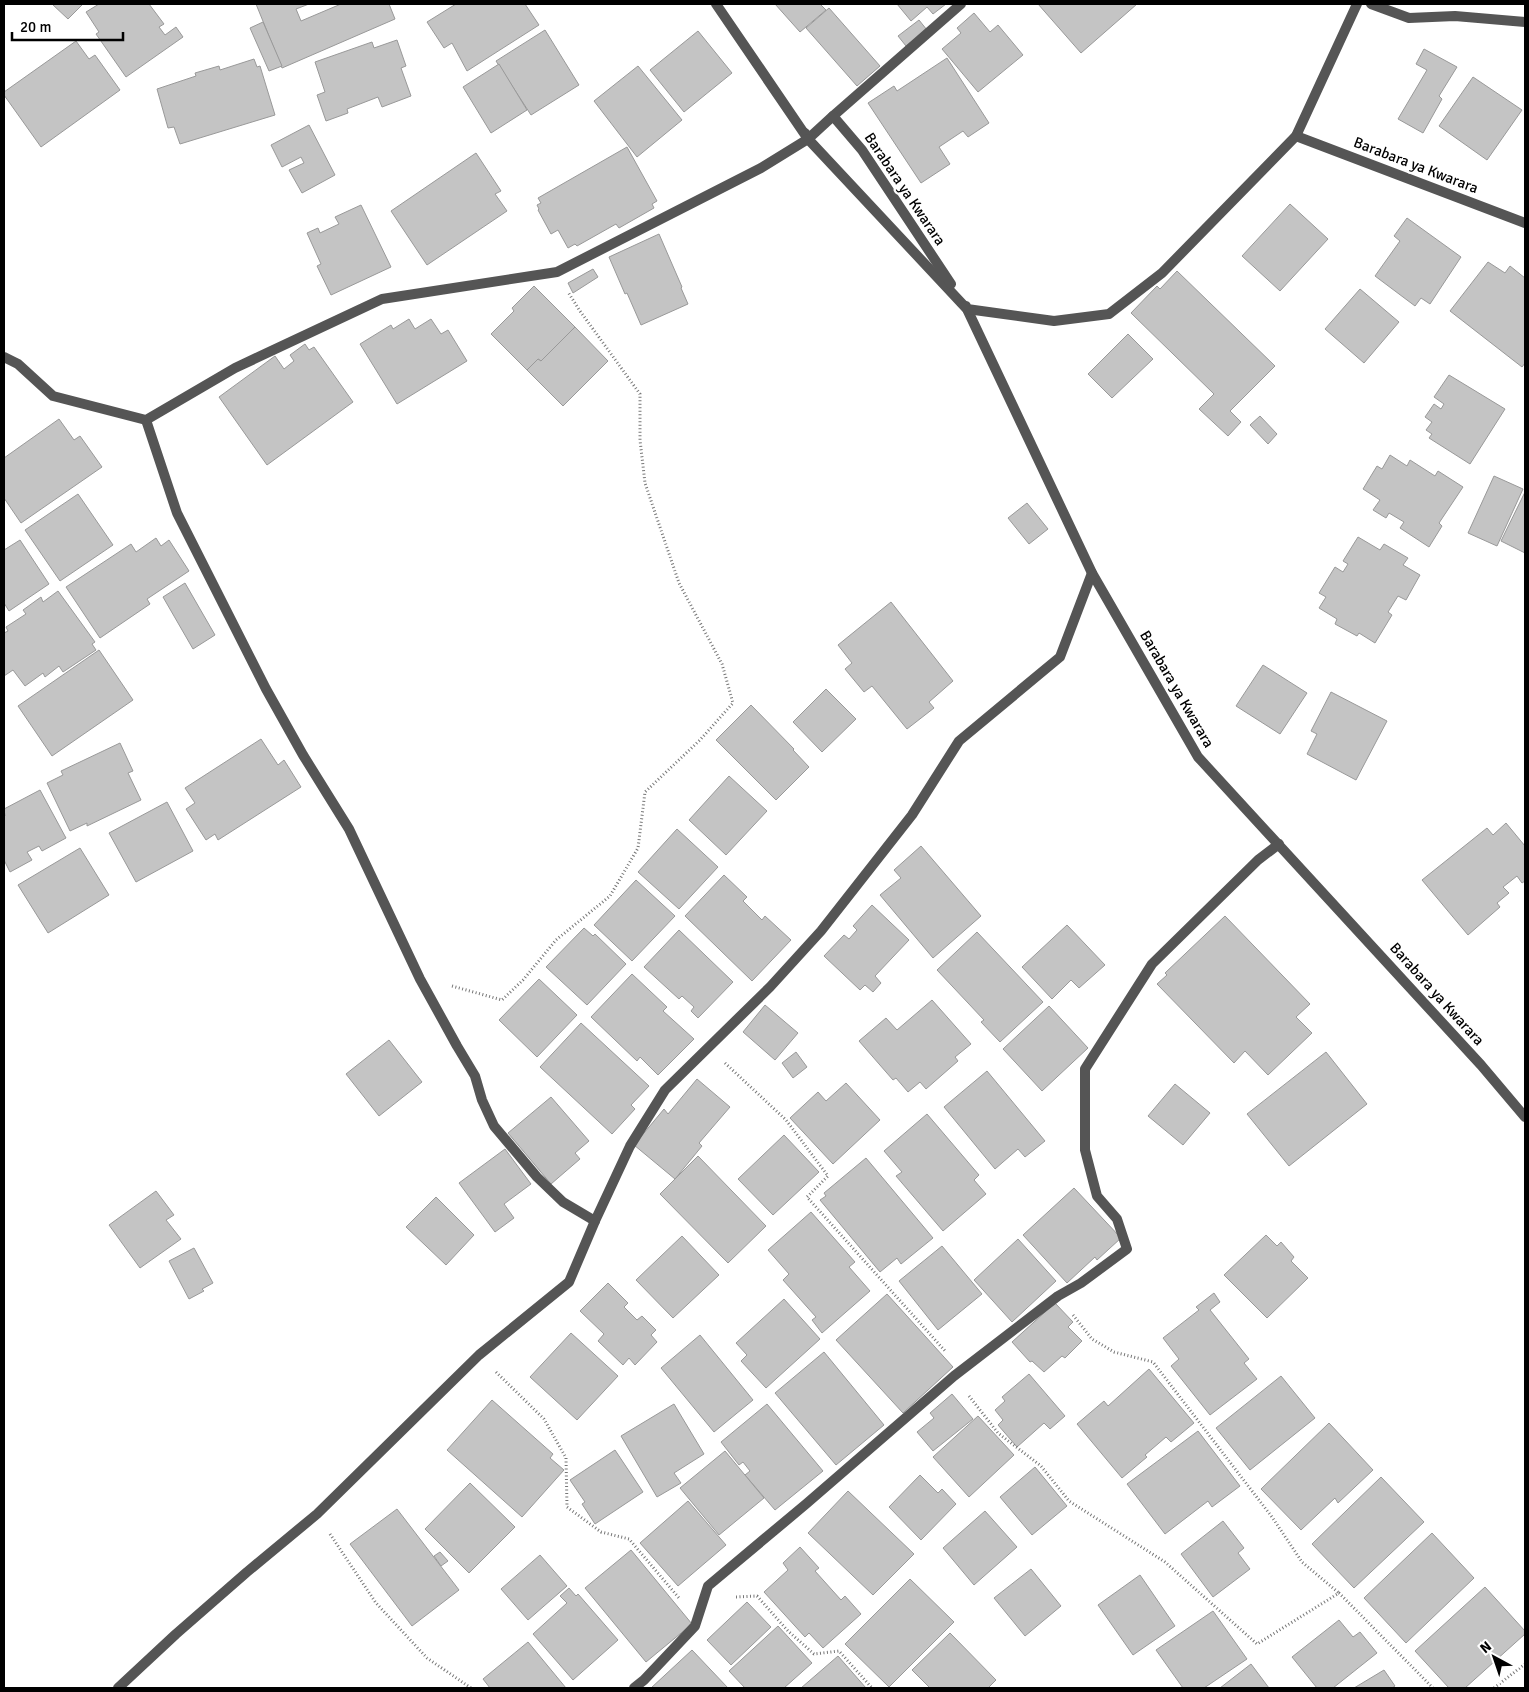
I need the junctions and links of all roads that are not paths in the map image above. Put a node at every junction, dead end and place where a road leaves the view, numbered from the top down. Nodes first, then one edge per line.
1 (716, 4) edge
2 (723, 4) edge
3 (961, 4) edge
4 (1357, 4) edge
5 (1371, 4) edge
6 (1525, 22) edge
7 (833, 116) junction
8 (1296, 136) junction
9 (808, 139) junction
10 (1525, 223) edge
11 (968, 309) junction
12 (4, 357) edge
13 (146, 420) junction
14 (1092, 573) junction
15 (1279, 844) junction
16 (1525, 1117) edge
17 (595, 1221) junction
18 (118, 1688) edge
19 (634, 1688) edge

1 - 9 street, Barabara ya Kwarara
2 - 9 street, Barabara ya Kwarara
3 - 7 street
4 - 8 street
5 - 6 street
7 - 9 street
7 - 11 street, Barabara ya Kwarara
8 - 10 street, Barabara ya Kwarara
8 - 11 street
9 - 11 street, Barabara ya Kwarara
9 - 13 street
11 - 14 street, Barabara ya Kwarara
12 - 13 street
13 - 17 street
14 - 15 street, Barabara ya Kwarara
14 - 17 street
15 - 16 street, Barabara ya Kwarara
15 - 19 street
17 - 18 street

